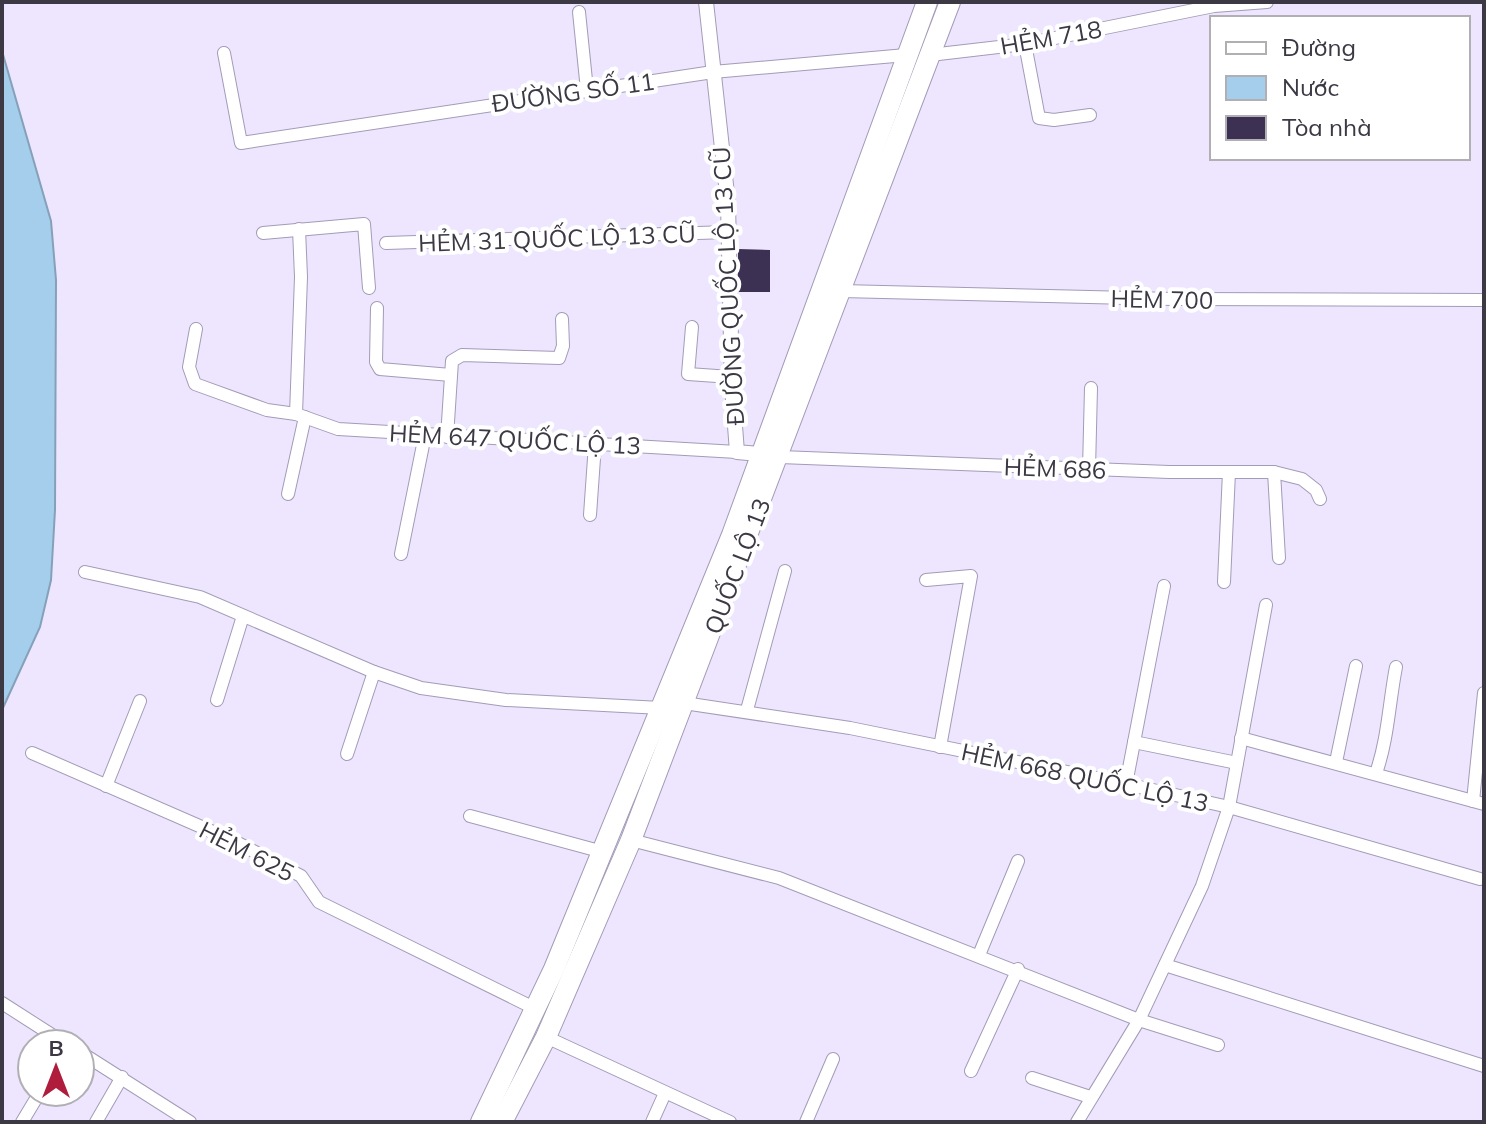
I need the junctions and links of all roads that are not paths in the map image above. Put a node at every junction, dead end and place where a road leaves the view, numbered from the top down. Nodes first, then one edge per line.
1 (706, 2) edge
2 (927, 2) edge
3 (950, 2) edge
4 (1267, 2) edge
5 (579, 12) dead end
6 (1025, 44) junction
7 (224, 53) dead end
8 (906, 55) junction
9 (930, 55) junction
10 (713, 72) junction
11 (587, 90) junction
12 (1090, 115) dead end
13 (299, 229) junction
14 (729, 232) junction
15 (263, 233) dead end
16 (386, 243) dead end
17 (369, 288) dead end
18 (841, 291) junction
19 (1484, 300) edge
20 (377, 308) dead end
21 (562, 319) dead end
22 (692, 327) dead end
23 (196, 329) dead end
24 (451, 375) junction
25 (731, 377) junction
26 (1091, 388) dead end
27 (300, 416) junction
28 (425, 435) junction
29 (447, 437) junction
30 (595, 444) junction
31 (737, 452) junction
32 (759, 454) junction
33 (780, 457) junction
34 (1089, 469) junction
35 (1229, 472) junction
36 (1274, 472) junction
37 (288, 494) dead end
38 (1320, 499) dead end
39 (590, 515) dead end
40 (401, 554) dead end
41 (1279, 558) dead end
42 (785, 571) dead end
43 (85, 572) dead end
44 (926, 580) dead end
45 (1224, 582) dead end
46 (1164, 586) dead end
47 (1266, 605) dead end
48 (243, 616) junction
49 (1356, 666) dead end
50 (1396, 667) dead end
51 (374, 672) junction
52 (1484, 693) edge
53 (217, 700) dead end
54 (140, 701) dead end
55 (684, 703) junction
56 (661, 708) junction
57 (747, 710) junction
58 (1241, 738) junction
59 (1134, 742) junction
60 (940, 747) junction
61 (32, 753) dead end
62 (347, 754) dead end
63 (1336, 762) junction
64 (1237, 763) junction
65 (1376, 773) junction
66 (1126, 784) junction
67 (106, 786) junction
68 (1478, 802) edge
69 (1229, 807) junction
70 (470, 816) dead end
71 (631, 840) junction
72 (603, 852) junction
73 (1018, 861) dead end
74 (1480, 879) dead end
75 (979, 955) junction
76 (1165, 965) junction
77 (1018, 969) junction
78 (2, 1003) edge
79 (536, 1009) junction
80 (1139, 1020) junction
81 (41, 1028) edge
82 (546, 1037) junction
83 (1218, 1045) dead end
84 (833, 1059) dead end
85 (96, 1062) edge
86 (1484, 1066) edge
87 (971, 1071) dead end
88 (122, 1077) junction
89 (1032, 1078) dead end
90 (665, 1093) junction
91 (1090, 1097) junction
92 (96, 1122) edge
93 (190, 1122) edge
94 (481, 1122) edge
95 (502, 1122) edge
96 (652, 1122) edge
97 (730, 1122) edge
98 (806, 1122) edge
99 (1077, 1122) edge

1 - 10 street, ĐƯỜNG QUỐC LỘ 13 CŨ
2 - 8 highway, QUỐC LỘ 13
3 - 9 highway, QUỐC LỘ 13
4 - 6 street, HẺM 718
5 - 11 street
6 - 9 street, HẺM 718
6 - 12 street
7 - 11 street, ĐƯỜNG SỐ 11
8 - 10 street, ĐƯỜNG SỐ 11
8 - 32 highway, QUỐC LỘ 13
9 - 18 highway, QUỐC LỘ 13
10 - 11 street, ĐƯỜNG SỐ 11
10 - 14 street, ĐƯỜNG QUỐC LỘ 13 CŨ
13 - 15 street
13 - 17 street
13 - 27 street
14 - 16 street, HẺM 31 QUỐC LỘ 13 CŨ
14 - 25 street, ĐƯỜNG QUỐC LỘ 13 CŨ
18 - 19 street, HẺM 700
18 - 33 highway, QUỐC LỘ 13
20 - 24 street
21 - 24 street
22 - 25 street
23 - 27 street, HẺM 647 QUỐC LỘ 13
24 - 29 street
25 - 31 street, ĐƯỜNG QUỐC LỘ 13 CŨ
26 - 34 street
27 - 28 street, HẺM 647 QUỐC LỘ 13
27 - 37 street
28 - 29 street, HẺM 647 QUỐC LỘ 13
28 - 40 street
29 - 30 street, HẺM 647 QUỐC LỘ 13
30 - 31 street, HẺM 647 QUỐC LỘ 13
30 - 39 street
31 - 32 street, ĐƯỜNG QUỐC LỘ 13 CŨ
32 - 33 highway
32 - 56 highway, QUỐC LỘ 13
33 - 34 street, HẺM 686
33 - 55 highway, QUỐC LỘ 13
34 - 35 street, HẺM 686
35 - 36 street, HẺM 686
35 - 45 street
36 - 38 street, HẺM 686
36 - 41 street
42 - 57 street
43 - 48 street
44 - 60 street
46 - 59 street
47 - 58 street
48 - 51 street
48 - 53 street
49 - 63 street
50 - 65 street
51 - 56 street
51 - 62 street
52 - 68 street
54 - 67 street
55 - 57 street, HẺM 668 QUỐC LỘ 13
55 - 71 highway, QUỐC LỘ 13
56 - 72 highway, QUỐC LỘ 13
57 - 60 street, HẺM 668 QUỐC LỘ 13
58 - 63 street
58 - 64 street
59 - 64 street
59 - 66 street
60 - 66 street, HẺM 668 QUỐC LỘ 13
61 - 67 street, HẺM 625
63 - 65 street
64 - 69 street
65 - 68 street
66 - 69 street, HẺM 668 QUỐC LỘ 13
67 - 79 street, HẺM 625
69 - 74 street, HẺM 668 QUỐC LỘ 13
69 - 76 street
70 - 72 street
71 - 75 street
71 - 82 highway, QUỐC LỘ 13
72 - 79 highway, QUỐC LỘ 13
73 - 75 street
75 - 77 street
76 - 80 street
76 - 86 street
77 - 80 street
77 - 87 street
78 - 81 street
79 - 94 highway, QUỐC LỘ 13
80 - 83 street
80 - 91 street
82 - 90 street
82 - 95 highway, QUỐC LỘ 13
84 - 98 street
85 - 88 street
88 - 92 street
88 - 93 street
89 - 91 street
90 - 96 street
90 - 97 street
91 - 99 street

